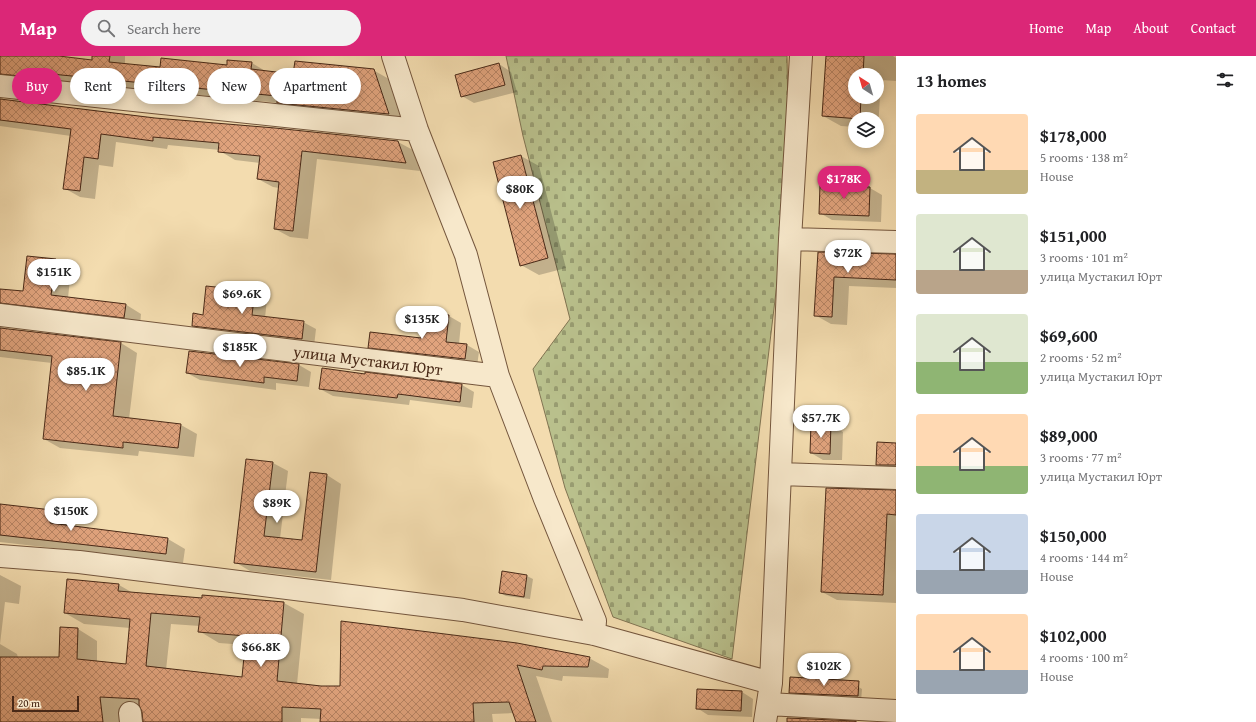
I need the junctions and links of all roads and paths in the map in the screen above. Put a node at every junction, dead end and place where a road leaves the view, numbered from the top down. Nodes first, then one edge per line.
1 (393, 56) edge
2 (801, 56) edge
3 (0, 86) edge
4 (417, 130) junction
5 (790, 239) junction
6 (896, 242) edge
7 (0, 315) edge
8 (498, 376) junction
9 (780, 474) junction
10 (896, 478) edge
11 (0, 556) edge
12 (594, 634) junction
13 (768, 703) edge
14 (896, 711) edge

1 - 4 street
2 - 5 street
3 - 4 street
4 - 8 street
5 - 6 street
5 - 9 street
7 - 8 street, улица Мустакил Юрт
8 - 12 street
9 - 10 street
9 - 13 street
11 - 12 street
12 - 13 street
13 - 14 street

